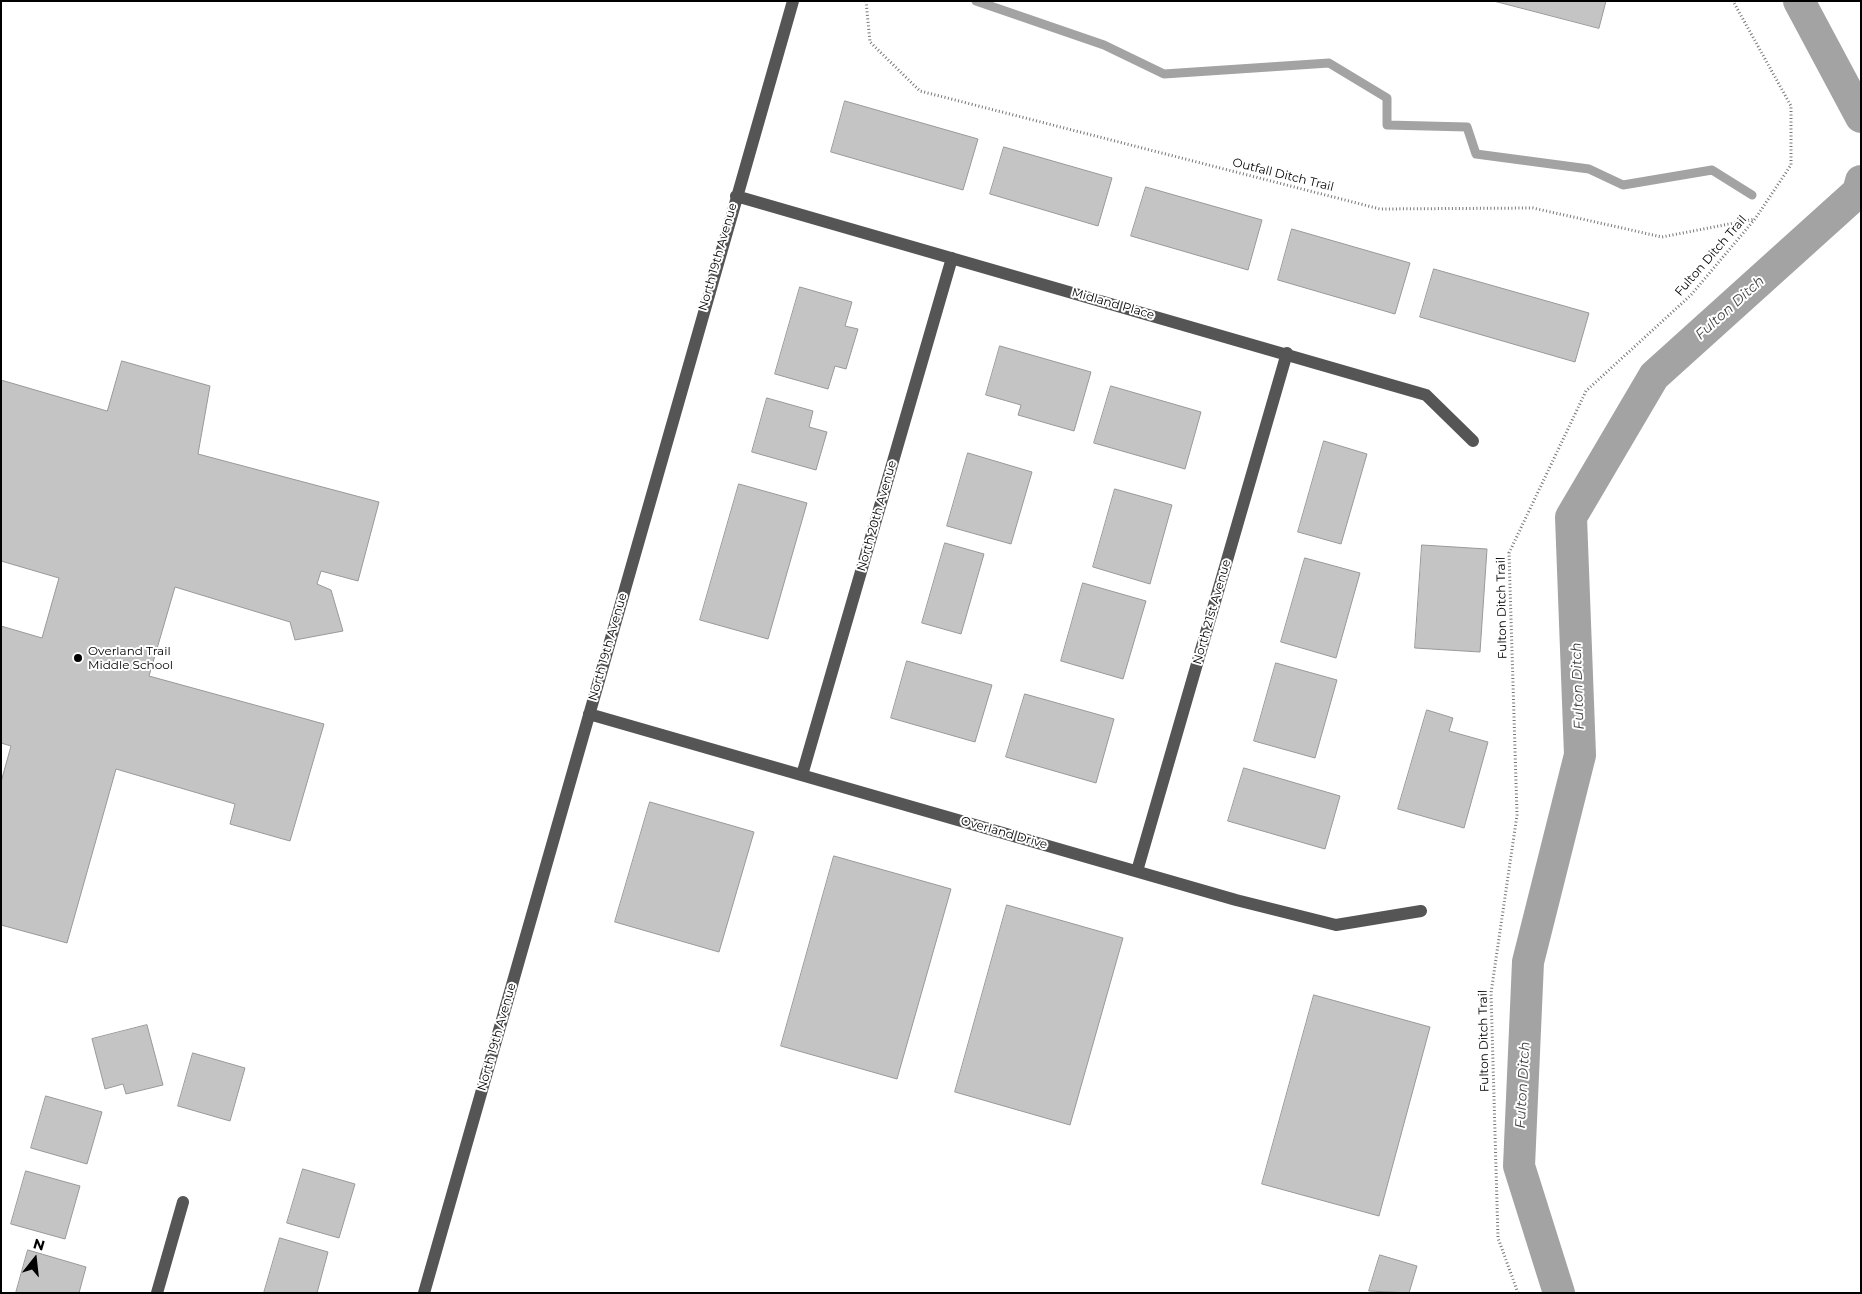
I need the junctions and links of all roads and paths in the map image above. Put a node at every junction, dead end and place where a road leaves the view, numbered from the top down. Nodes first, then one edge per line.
1 (793, 1) edge
2 (866, 1) edge
3 (1733, 1) edge
4 (736, 196) junction
5 (1755, 219) junction
6 (952, 258) junction
7 (1287, 353) junction
8 (1474, 441) dead end
9 (589, 714) junction
10 (802, 775) junction
11 (1137, 871) junction
12 (1421, 911) dead end
13 (183, 1202) dead end
14 (157, 1293) edge
15 (424, 1293) edge
16 (1518, 1293) edge

1 - 4 street, North 19th Avenue
2 - 5 path, Outfall Ditch Trail
3 - 5 path, Fulton Ditch Trail
4 - 6 street, Midland Place
4 - 9 street, North 19th Avenue
5 - 16 path, Fulton Ditch Trail
6 - 7 street, Midland Place
6 - 10 street, North 20th Avenue
7 - 8 street, Midland Place
7 - 11 street, North 21st Avenue
9 - 10 street, Overland Drive
9 - 15 street, North 19th Avenue
10 - 11 street, Overland Drive
11 - 12 street, Overland Drive
13 - 14 street

